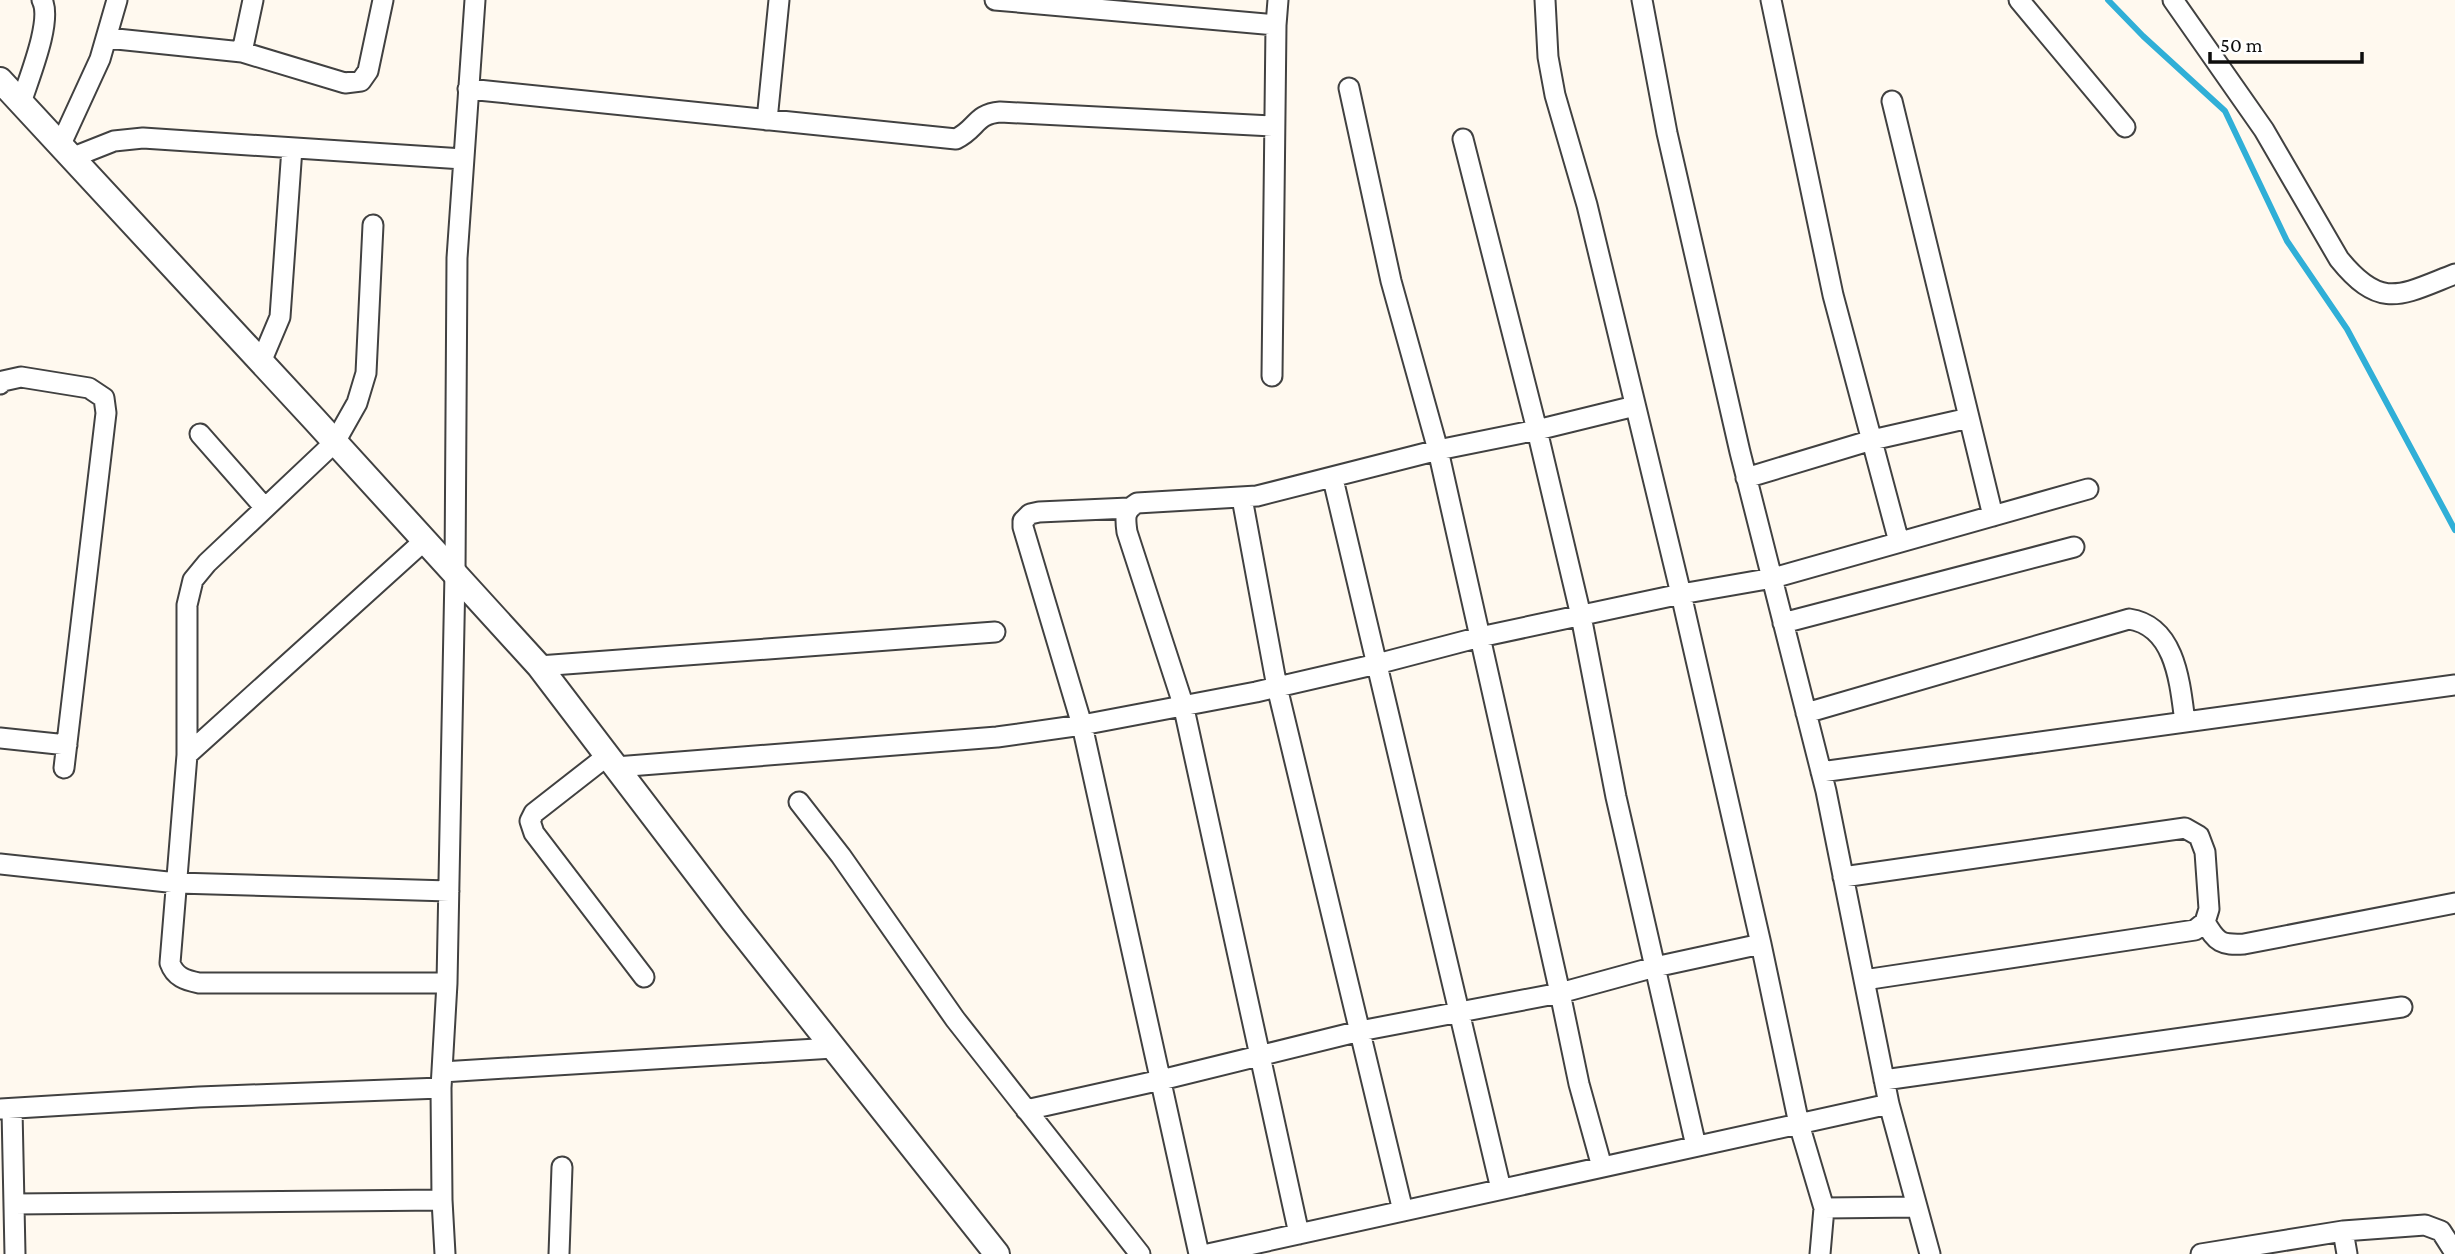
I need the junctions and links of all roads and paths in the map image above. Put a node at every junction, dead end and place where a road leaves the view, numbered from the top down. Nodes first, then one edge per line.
1 (43, 0) edge
2 (117, 0) edge
3 (253, 0) edge
4 (383, 0) edge
5 (475, 0) edge
6 (779, 0) edge
7 (995, 0) edge
8 (1278, 0) edge
9 (1545, 0) edge
10 (1642, 0) edge
11 (1771, 0) edge
12 (2020, 0) edge
13 (2173, 0) edge
14 (1276, 25) junction
15 (107, 38) junction
16 (242, 52) junction
17 (0, 80) edge
18 (1349, 88) dead end
19 (468, 89) junction
20 (1892, 101) dead end
21 (21, 103) junction
22 (767, 120) junction
23 (1274, 126) junction
24 (2125, 127) dead end
25 (1463, 139) dead end
26 (292, 148) junction
27 (65, 152) junction
28 (463, 159) junction
29 (373, 225) dead end
30 (2455, 274) edge
31 (261, 362) junction
32 (1272, 376) dead end
33 (0, 384) edge
34 (1635, 406) junction
35 (1969, 418) junction
36 (1537, 430) junction
37 (200, 434) dead end
38 (1872, 440) junction
39 (335, 442) junction
40 (1437, 450) junction
41 (1746, 478) junction
42 (1333, 479) junction
43 (2088, 489) dead end
44 (1242, 498) junction
45 (265, 508) junction
46 (1129, 508) junction
47 (1993, 516) junction
48 (425, 540) junction
49 (1899, 542) junction
50 (2074, 547) dead end
51 (455, 573) junction
52 (1773, 578) junction
53 (1681, 594) junction
54 (1581, 616) junction
55 (1783, 623) junction
56 (995, 632) dead end
57 (1480, 637) junction
58 (1377, 664) junction
59 (539, 666) junction
60 (2455, 685) edge
61 (1277, 687) junction
62 (1183, 704) junction
63 (1806, 713) junction
64 (2185, 722) junction
65 (1082, 725) junction
66 (0, 738) edge
67 (66, 745) junction
68 (187, 755) junction
69 (612, 762) junction
70 (64, 768) dead end
71 (1821, 772) junction
72 (799, 802) dead end
73 (0, 864) edge
74 (1843, 877) junction
75 (177, 883) junction
76 (449, 891) junction
77 (2455, 903) edge
78 (2205, 922) junction
79 (1761, 944) junction
80 (1655, 967) junction
81 (644, 976) dead end
82 (1864, 981) junction
83 (447, 983) junction
84 (1560, 993) junction
85 (2402, 1007) dead end
86 (1459, 1012) junction
87 (1360, 1031) junction
88 (833, 1048) junction
89 (1259, 1056) junction
90 (441, 1080) junction
91 (1161, 1080) junction
92 (1884, 1080) junction
93 (1889, 1104) junction
94 (6, 1109) edge
95 (1026, 1110) junction
96 (1799, 1124) junction
97 (1696, 1146) junction
98 (562, 1167) dead end
99 (1602, 1167) junction
100 (1501, 1189) junction
101 (442, 1200) junction
102 (14, 1204) junction
103 (1824, 1208) junction
104 (1917, 1208) junction
105 (1403, 1210) junction
106 (2343, 1231) junction
107 (1299, 1234) junction
108 (2455, 1253) edge
109 (15, 1254) edge
110 (445, 1254) edge
111 (559, 1254) edge
112 (997, 1254) edge
113 (1140, 1254) edge
114 (1199, 1254) edge
115 (1208, 1254) edge
116 (1820, 1254) edge
117 (1930, 1254) edge
118 (2201, 1254) edge
119 (2347, 1254) edge

1 - 21 street
2 - 15 street
3 - 16 street
4 - 16 street
5 - 19 street
6 - 22 street
7 - 14 street
8 - 14 street
9 - 34 street
10 - 41 street
11 - 38 street
12 - 24 street
13 - 30 street
14 - 23 street
15 - 16 street
15 - 27 street
17 - 21 street
18 - 40 street
19 - 22 street
19 - 28 street
20 - 35 street
21 - 27 street
22 - 23 street
23 - 32 street
25 - 36 street
26 - 27 street
26 - 28 street
26 - 31 street
27 - 31 street
28 - 51 street
29 - 39 street
31 - 39 street
33 - 67 street
34 - 36 street
34 - 53 street
35 - 38 street
35 - 47 street
36 - 40 street
36 - 54 street
37 - 45 street
38 - 41 street
38 - 49 street
39 - 45 street
39 - 48 street
40 - 42 street
40 - 57 street
41 - 52 street
42 - 44 street
42 - 58 street
43 - 47 street
44 - 46 street
44 - 61 street
45 - 68 street
46 - 62 street
46 - 65 street
47 - 49 street
48 - 51 street
48 - 68 street
49 - 52 street
50 - 55 street
51 - 59 street
51 - 76 street
52 - 53 street
52 - 55 street
53 - 54 street
53 - 79 street
54 - 57 street
54 - 80 street
55 - 63 street
56 - 59 street
57 - 58 street
57 - 84 street
58 - 61 street
58 - 86 street
59 - 69 street
60 - 64 street
61 - 62 street
61 - 87 street
62 - 65 street
62 - 89 street
63 - 64 street
63 - 71 street
64 - 71 street
65 - 69 street
65 - 91 street
66 - 67 street
67 - 70 street
68 - 75 street
69 - 81 street
69 - 88 street
71 - 74 street
72 - 95 street
73 - 75 street
74 - 78 street
74 - 82 street
75 - 76 street
75 - 83 street
76 - 83 street
77 - 78 street
78 - 82 street
79 - 80 street
79 - 96 street
80 - 84 street
80 - 97 street
82 - 92 street
83 - 90 street
84 - 86 street
84 - 99 street
85 - 92 street
86 - 87 street
86 - 100 street
87 - 89 street
87 - 105 street
88 - 90 street
88 - 112 street
89 - 91 street
89 - 107 street
90 - 94 street
90 - 101 street
91 - 95 street
91 - 114 street
92 - 93 street
93 - 96 street
93 - 104 street
94 - 102 street
95 - 113 street
96 - 97 street
96 - 103 street
97 - 99 street
98 - 111 street
99 - 100 street
100 - 105 street
101 - 102 street
101 - 110 street
102 - 109 street
103 - 104 street
103 - 116 street
104 - 117 street
105 - 107 street
106 - 108 street
106 - 118 street
106 - 119 street
107 - 115 street

